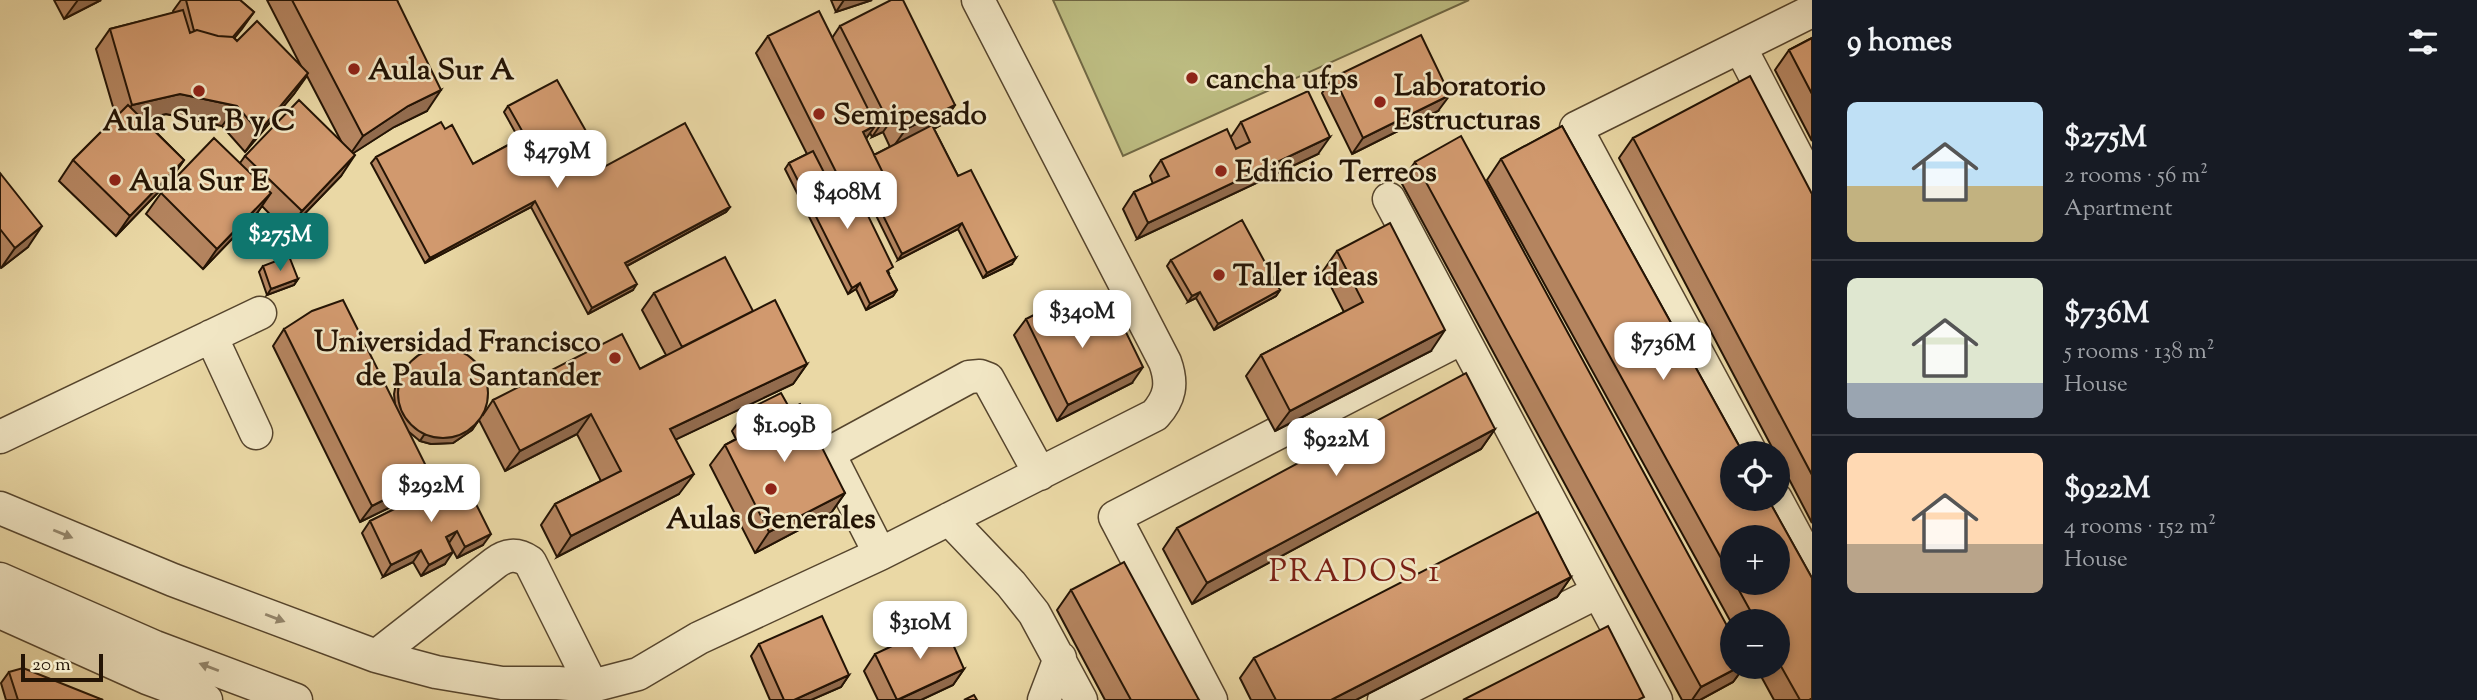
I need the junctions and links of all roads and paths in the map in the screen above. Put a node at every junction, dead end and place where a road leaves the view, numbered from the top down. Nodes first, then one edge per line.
1 (978, 0) edge
2 (1812, 11) edge
3 (1740, 47) junction
4 (1812, 185) edge
5 (1389, 199) dead end
6 (260, 313) dead end
7 (211, 336) junction
8 (1462, 338) junction
9 (256, 433) dead end
10 (0, 437) edge
11 (1745, 441) edge
12 (1040, 474) junction
13 (0, 508) edge
14 (1782, 511) edge
15 (949, 519) junction
16 (880, 554) junction
17 (1812, 566) edge
18 (0, 579) edge
19 (1598, 592) junction
20 (0, 612) edge
21 (376, 656) junction
22 (1060, 658) junction
23 (592, 686) junction
24 (149, 689) edge
25 (206, 700) edge
26 (296, 700) edge
27 (1044, 700) edge
28 (1081, 700) edge
29 (1210, 700) edge
30 (1384, 700) edge
31 (1656, 700) edge

1 - 12 street
2 - 3 street
3 - 4 street
3 - 11 street
5 - 8 street
6 - 7 street
7 - 9 street
7 - 10 street
8 - 19 street
8 - 29 street
12 - 15 street
12 - 16 street
13 -> 21 street
14 - 17 street
15 - 16 street
15 - 22 street
16 - 23 street
26 -> 18 street
19 - 30 street
19 - 31 street
20 - 24 street
21 - 23 street
21 - 23 street
22 - 27 street
22 - 28 street
24 - 25 street

